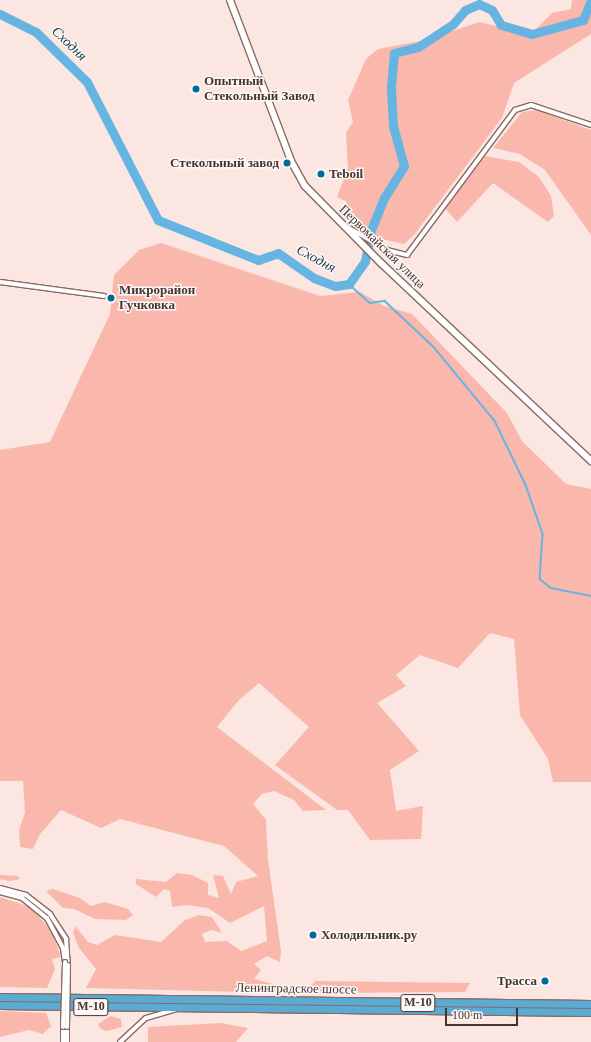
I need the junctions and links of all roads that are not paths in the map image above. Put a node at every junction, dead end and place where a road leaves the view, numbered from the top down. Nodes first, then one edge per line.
1 (230, 0) edge
2 (591, 125) edge
3 (360, 238) junction
4 (0, 282) edge
5 (104, 296) dead end
6 (591, 461) edge
7 (0, 888) edge
8 (0, 892) edge
9 (67, 964) junction
10 (0, 997) edge
11 (591, 1004) edge
12 (0, 1005) edge
13 (183, 1008) junction
14 (591, 1012) edge
15 (65, 1027) junction
16 (64, 1042) edge
17 (67, 1042) edge
18 (120, 1042) edge

1 - 3 main road, Первомайская улица
2 - 3 street
3 - 6 main road, Первомайская улица
4 - 5 street
7 - 9 street
8 - 9 street
9 - 15 street, bridge
10 - 11 highway, Ленинградское шоссе / М-10
12 - 13 highway, Ленинградское шоссе / М-10
13 - 14 highway, Ленинградское шоссе / М-10
13 - 18 street
15 - 16 street
15 - 17 street

